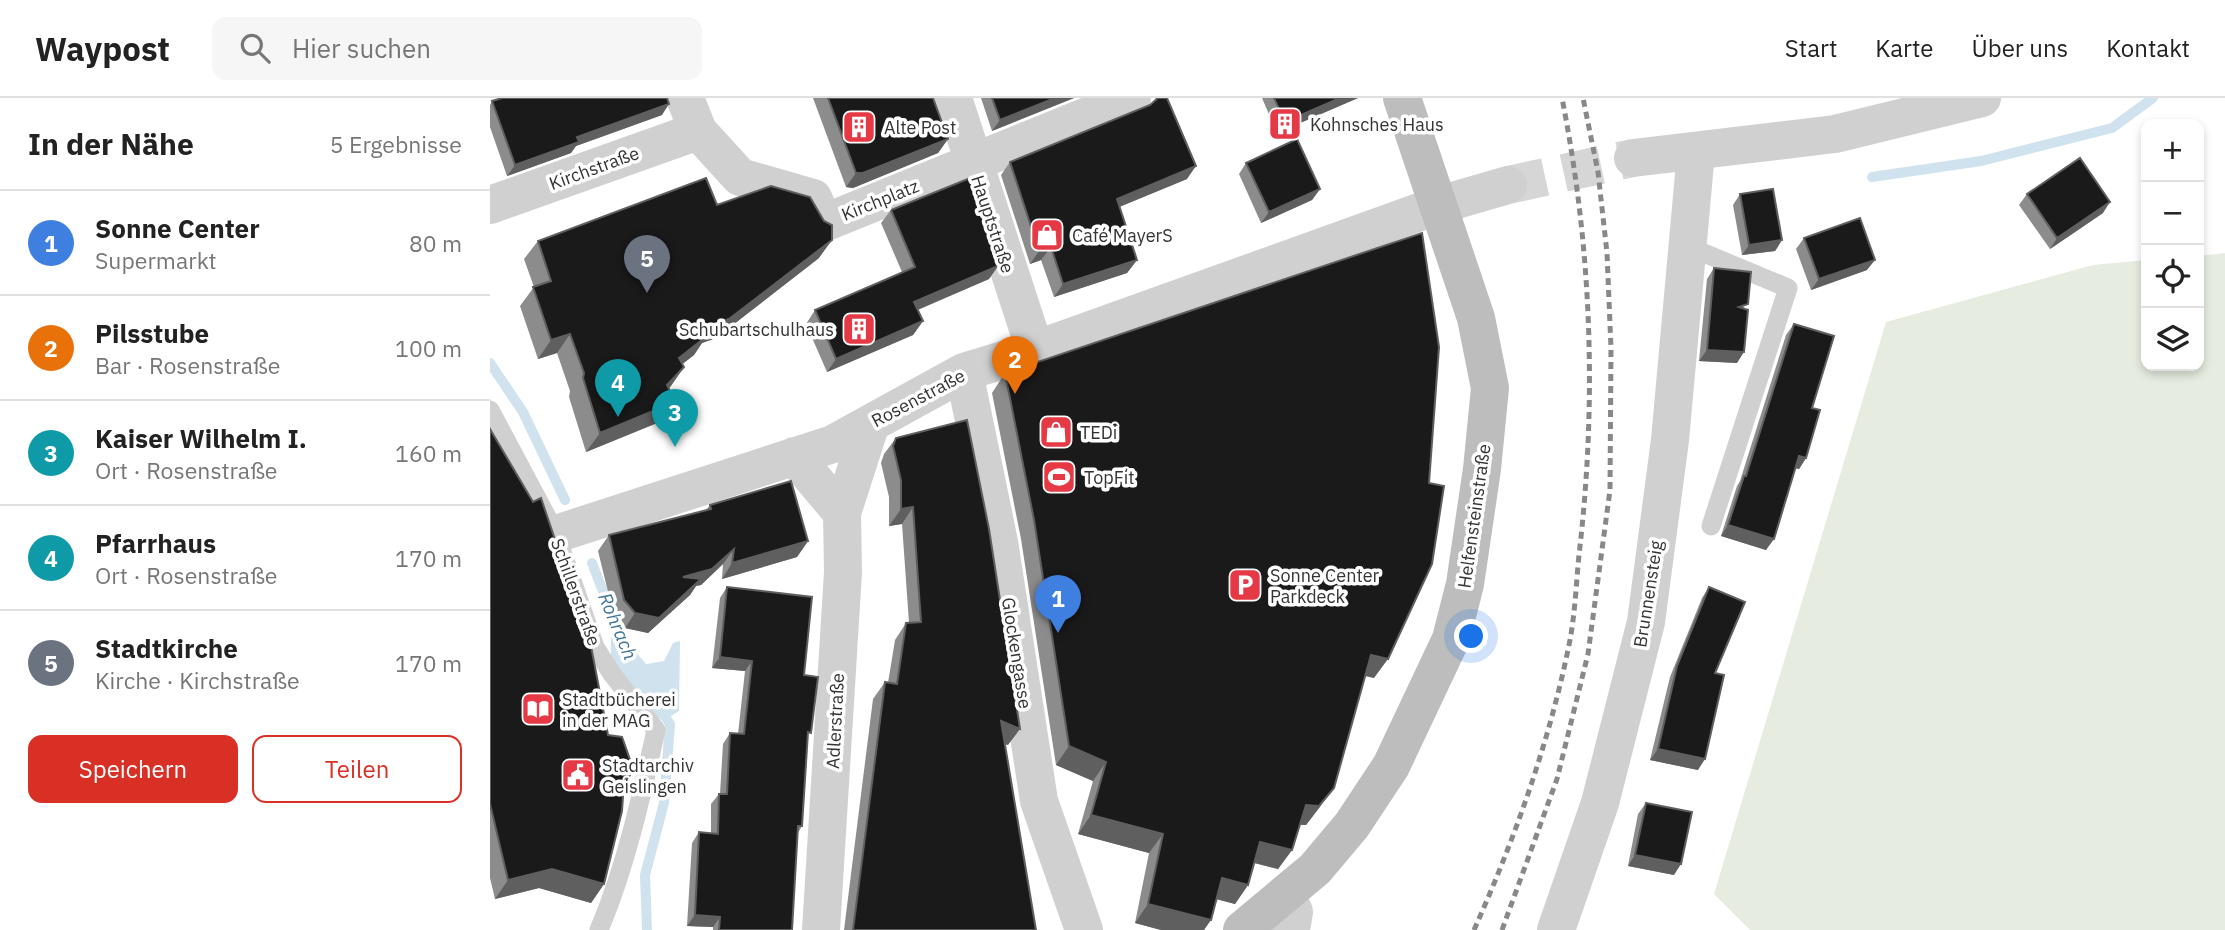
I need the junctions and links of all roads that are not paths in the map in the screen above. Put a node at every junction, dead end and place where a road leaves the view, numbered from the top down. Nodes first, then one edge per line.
1 (953, 98) edge
2 (1132, 98) edge
3 (1402, 98) edge
4 (1982, 98) edge
5 (691, 115) edge
6 (1696, 152) junction
7 (1633, 158) tunnel mouth
8 (973, 162) junction
9 (1508, 185) tunnel mouth
10 (490, 205) edge
11 (1439, 205) junction
12 (1688, 246) junction
13 (1035, 350) junction
14 (964, 372) junction
15 (490, 410) edge
16 (872, 423) junction
17 (794, 456) junction
18 (842, 513) junction
19 (1711, 526) dead end
20 (556, 534) junction
21 (1289, 912) edge
22 (599, 930) edge
23 (821, 930) edge
24 (1084, 930) edge
25 (1242, 930) edge
26 (1556, 930) edge

1 - 8 street, Hauptstraße
2 - 8 street, Kirchplatz
3 - 11 street, Helfensteinstraße
4 - 6 street
5 - 8 street, Kirchplatz
5 - 10 street, Kirchstraße
6 - 7 street
6 - 12 street, Brunnensteig
8 - 13 street, Hauptstraße
9 - 11 street
11 - 13 street, Rosenstraße
11 - 21 street, Helfensteinstraße
12 - 19 lane
12 - 26 street, Brunnensteig
13 - 14 street, Rosenstraße
14 - 16 street, Rosenstraße
14 - 24 street, Glockengasse
15 - 20 lane, Schillerstraße
16 - 17 street, Rosenstraße
16 - 18 street, Adlerstraße
17 - 18 street
17 - 20 street, Rosenstraße
18 - 23 street, Adlerstraße
20 - 22 lane, Schillerstraße
21 - 25 street, Helfensteinstraße

